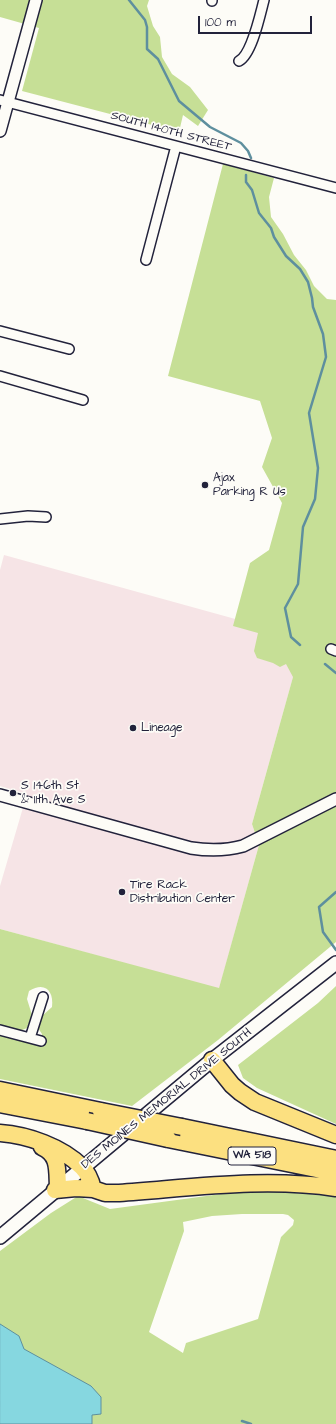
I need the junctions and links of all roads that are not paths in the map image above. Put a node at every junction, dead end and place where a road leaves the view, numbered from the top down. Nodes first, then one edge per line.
1 (36, 0) edge
2 (264, 0) edge
3 (239, 61) dead end
4 (4, 101) edge
5 (0, 131) edge
6 (176, 146) junction
7 (336, 188) edge
8 (146, 260) dead end
9 (0, 331) edge
10 (69, 349) dead end
11 (0, 376) edge
12 (83, 400) dead end
13 (46, 517) dead end
14 (0, 519) edge
15 (0, 795) edge
16 (336, 799) edge
17 (336, 963) edge
18 (43, 997) dead end
19 (0, 1030) edge
20 (30, 1038) junction
21 (41, 1041) dead end
22 (212, 1060) junction
23 (0, 1090) edge
24 (0, 1104) edge
25 (0, 1134) edge
26 (336, 1136) edge
27 (336, 1159) edge
28 (83, 1168) junction
29 (336, 1173) edge
30 (336, 1188) edge
31 (56, 1189) junction
32 (93, 1189) junction
33 (0, 1237) edge

1 - 4 street
2 - 3 street
4 - 5 street
4 - 6 street, SOUTH 140TH STREET
6 - 7 street, SOUTH 140TH STREET
6 - 8 street
9 - 10 street
11 - 12 street
13 - 14 street
15 - 16 street
17 - 22 main road, DES MOINES MEMORIAL DRIVE SOUTH
18 - 20 street
19 - 20 street
20 - 21 street
22 - 26 highway
22 - 28 main road, DES MOINES MEMORIAL DRIVE SOUTH
23 - 27 highway, WA 518, bridge
24 - 29 highway, WA 518, bridge
25 - 28 highway
25 - 31 highway
28 - 31 main road, DES MOINES MEMORIAL DRIVE SOUTH
28 - 32 highway
30 - 32 highway
31 - 32 highway
31 - 33 main road, DES MOINES MEMORIAL DRIVE SOUTH

